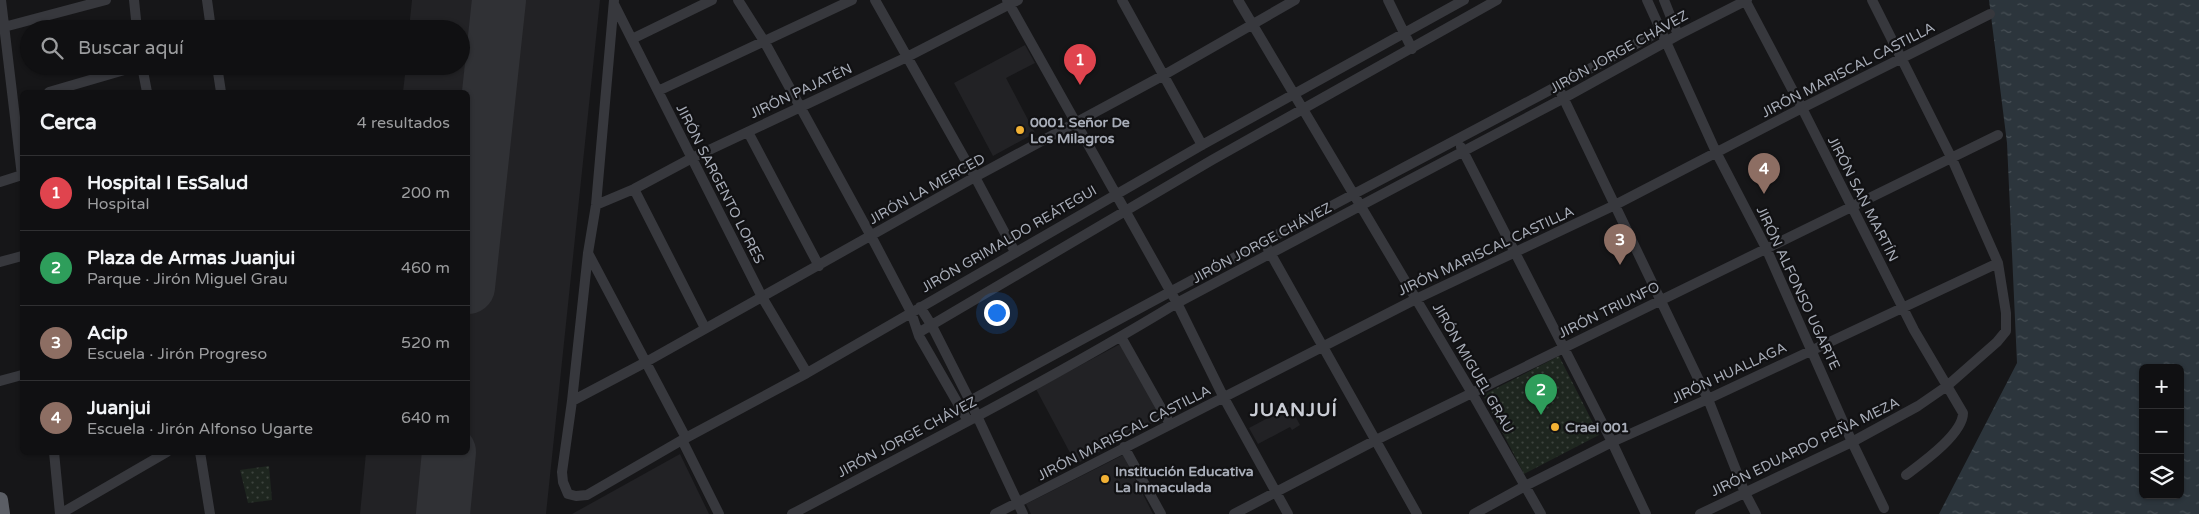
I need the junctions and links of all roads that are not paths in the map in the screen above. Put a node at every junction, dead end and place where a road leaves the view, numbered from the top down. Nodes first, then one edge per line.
1 (1, 0) edge
2 (106, 0) edge
3 (134, 0) edge
4 (207, 0) edge
5 (712, 0) edge
6 (738, 0) edge
7 (852, 0) edge
8 (875, 0) edge
9 (1122, 0) edge
10 (1238, 0) edge
11 (1295, 0) edge
12 (1388, 0) edge
13 (1464, 0) edge
14 (1497, 0) edge
15 (1647, 0) edge
16 (1664, 0) edge
17 (1746, 0) edge
18 (1872, 0) edge
19 (614, 2) edge
20 (1011, 2) edge
21 (1990, 14) dead end
22 (33, 20) edge
23 (136, 20) edge
24 (210, 20) edge
25 (20, 24) edge
26 (1251, 24) junction
27 (4, 28) junction
28 (1660, 31) junction
29 (1405, 32) junction
30 (1678, 35) junction
31 (632, 39) junction
32 (764, 41) junction
33 (1665, 42) junction
34 (1412, 49) junction
35 (907, 57) junction
36 (1901, 58) junction
37 (108, 75) edge
38 (142, 75) edge
39 (218, 75) edge
40 (1164, 75) junction
41 (1558, 86) junction
42 (56, 90) edge
43 (146, 90) edge
44 (221, 90) edge
45 (658, 91) junction
46 (1293, 94) junction
47 (1564, 98) junction
48 (18, 101) edge
49 (799, 107) junction
50 (1303, 108) junction
51 (1802, 108) junction
52 (1076, 122) junction
53 (748, 132) junction
54 (1998, 136) dead end
55 (20, 138) edge
56 (1458, 140) junction
57 (1202, 145) junction
58 (1463, 151) junction
59 (1716, 152) junction
60 (692, 158) junction
61 (1952, 159) junction
62 (20, 177) edge
63 (975, 178) junction
64 (0, 182) edge
65 (634, 189) junction
66 (1354, 193) junction
67 (1116, 194) junction
68 (596, 205) junction
69 (1615, 205) junction
70 (1362, 206) junction
71 (1850, 207) junction
72 (1126, 212) junction
73 (871, 236) junction
74 (1263, 243) junction
75 (1766, 248) junction
76 (1015, 252) junction
77 (588, 253) junction
78 (1514, 253) junction
79 (1271, 254) junction
80 (20, 257) edge
81 (0, 262) edge
82 (1998, 262) junction
83 (819, 266) junction
84 (1170, 292) junction
85 (762, 297) junction
86 (1416, 299) junction
87 (1661, 299) junction
88 (1177, 303) junction
89 (1902, 307) junction
90 (915, 310) junction
91 (932, 326) junction
92 (706, 328) junction
93 (918, 333) junction
94 (1121, 337) junction
95 (1322, 348) junction
96 (1562, 348) junction
97 (1812, 350) junction
98 (646, 362) junction
99 (807, 373) junction
100 (20, 376) edge
101 (0, 381) edge
102 (1947, 386) junction
103 (1472, 393) junction
104 (1224, 398) junction
105 (1708, 399) junction
106 (572, 401) junction
107 (970, 401) junction
108 (959, 407) junction
109 (972, 419) junction
110 (1170, 424) junction
111 (684, 439) junction
112 (1374, 441) junction
113 (1612, 442) junction
114 (1852, 442) junction
115 (1124, 447) junction
116 (54, 455) edge
117 (162, 455) edge
118 (200, 455) edge
119 (1906, 475) dead end
120 (1525, 486) junction
121 (1276, 492) junction
122 (1745, 493) junction
123 (0, 500) edge
124 (1017, 502) junction
125 (1884, 508) dead end
126 (2, 514) edge
127 (60, 514) edge
128 (210, 514) edge
129 (719, 514) edge
130 (792, 514) edge
131 (995, 514) edge
132 (1023, 514) edge
133 (1161, 514) edge
134 (1234, 514) edge
135 (1288, 514) edge
136 (1417, 514) edge
137 (1474, 514) edge
138 (1541, 514) edge
139 (1646, 514) edge
140 (1700, 514) edge
141 (1756, 514) edge

1 - 27 street
2 - 22 street
3 - 23 street
4 - 24 street
5 - 31 street
6 - 32 street
7 - 32 street
8 - 35 street
9 - 40 street
10 - 26 street, JIRÓN MIGUEL GRAU
11 - 26 street, JIRÓN LA MERCED
12 - 29 street
13 - 29 street, JIRÓN GRIMALDO REÁTEGUI
14 - 34 street
15 - 28 street, JIRÓN ALFONSO UGARTE
16 - 30 street
17 - 30 street, JIRÓN JORGE CHÁVEZ
17 - 51 street, JIRÓN SAN MARTÍN
18 - 36 street
19 - 31 street, JIRÓN SARGENTO LORES
19 - 68 street
20 - 35 street, JIRÓN PAJATÉN
20 - 52 street
21 - 36 street, JIRÓN MARISCAL CASTILLA
25 - 27 street
26 - 40 street, JIRÓN LA MERCED
26 - 46 street, JIRÓN MIGUEL GRAU
27 - 48 street
28 - 33 street, JIRÓN ALFONSO UGARTE
28 - 41 street, JIRÓN JORGE CHÁVEZ
29 - 34 street
29 - 46 street, JIRÓN GRIMALDO REÁTEGUI
30 - 33 street, JIRÓN JORGE CHÁVEZ
31 - 45 street, JIRÓN SARGENTO LORES
32 - 45 street
32 - 49 street
33 - 47 street, JIRÓN JORGE CHÁVEZ
33 - 59 street, JIRÓN ALFONSO UGARTE
34 - 50 street
35 - 49 street, JIRÓN PAJATÉN
35 - 63 street
36 - 51 street, JIRÓN MARISCAL CASTILLA
36 - 61 street
37 - 42 street
38 - 43 street
39 - 44 street
40 - 52 street, JIRÓN LA MERCED
40 - 57 street
41 - 47 street
41 - 56 street, JIRÓN JORGE CHÁVEZ
45 - 60 street, JIRÓN SARGENTO LORES
46 - 50 street, JIRÓN MIGUEL GRAU
46 - 57 street, JIRÓN GRIMALDO REÁTEGUI
47 - 58 street, JIRÓN JORGE CHÁVEZ
47 - 69 street
48 - 55 street
49 - 53 street, JIRÓN PAJATÉN
49 - 73 street
50 - 66 street, JIRÓN MIGUEL GRAU
50 - 72 street
51 - 59 street, JIRÓN MARISCAL CASTILLA
51 - 71 street, JIRÓN SAN MARTÍN
52 - 63 street, JIRÓN LA MERCED
52 - 67 street
53 - 60 street, JIRÓN PAJATÉN
53 - 83 street
54 - 61 street, JIRÓN TRIUNFO
56 - 58 street
56 - 66 street, JIRÓN JORGE CHÁVEZ
57 - 67 street, JIRÓN GRIMALDO REÁTEGUI
58 - 70 street, JIRÓN JORGE CHÁVEZ
58 - 78 street
59 - 69 street, JIRÓN MARISCAL CASTILLA
59 - 75 street, JIRÓN ALFONSO UGARTE
60 - 65 street, JIRÓN PAJATÉN
60 - 85 street, JIRÓN SARGENTO LORES
61 - 71 street, JIRÓN TRIUNFO
61 - 82 street
62 - 64 street
63 - 73 street, JIRÓN LA MERCED
63 - 76 street
65 - 68 street, JIRÓN PAJATÉN
65 - 92 street
66 - 70 street, JIRÓN MIGUEL GRAU
66 - 74 street, JIRÓN JORGE CHÁVEZ
67 - 72 street
67 - 76 street, JIRÓN GRIMALDO REÁTEGUI
68 - 77 street
69 - 78 street, JIRÓN MARISCAL CASTILLA
69 - 87 street
70 - 79 street, JIRÓN JORGE CHÁVEZ
70 - 86 street, JIRÓN MIGUEL GRAU
71 - 75 street, JIRÓN TRIUNFO
71 - 89 street, JIRÓN SAN MARTÍN
72 - 84 street
72 - 91 street
73 - 83 street, JIRÓN LA MERCED
73 - 90 street
74 - 79 street
74 - 84 street, JIRÓN JORGE CHÁVEZ
75 - 87 street, JIRÓN TRIUNFO
75 - 97 street, JIRÓN ALFONSO UGARTE
76 - 90 street, JIRÓN GRIMALDO REÁTEGUI
77 - 98 street
77 - 106 street
78 - 86 street, JIRÓN MARISCAL CASTILLA
78 - 96 street
79 - 88 street, JIRÓN JORGE CHÁVEZ
79 - 95 street
80 - 81 street
82 - 89 street, JIRÓN HUALLAGA
82 - 102 street, JIRÓN EDUARDO PEÑA MEZA
83 - 85 street, JIRÓN LA MERCED
84 - 88 street
84 - 107 street, JIRÓN JORGE CHÁVEZ
85 - 92 street, JIRÓN LA MERCED
85 - 99 street, JIRÓN SARGENTO LORES
86 - 95 street, JIRÓN MARISCAL CASTILLA
86 - 103 street, JIRÓN MIGUEL GRAU
87 - 96 street, JIRÓN TRIUNFO
87 - 105 street
88 - 94 street, JIRÓN JORGE CHÁVEZ
88 - 104 street
89 - 97 street, JIRÓN HUALLAGA
89 - 102 street, JIRÓN SAN MARTÍN
90 - 91 street
90 - 93 street
90 - 99 street, JIRÓN GRIMALDO REÁTEGUI
91 - 93 street
91 - 107 street
92 - 98 street, JIRÓN LA MERCED
93 - 108 street
94 - 109 street, JIRÓN JORGE CHÁVEZ
94 - 110 street
95 - 104 street, JIRÓN MARISCAL CASTILLA
95 - 112 street
96 - 103 street, JIRÓN TRIUNFO
96 - 113 street
97 - 105 street, JIRÓN HUALLAGA
97 - 114 street, JIRÓN ALFONSO UGARTE
98 - 106 street, JIRÓN LA MERCED
98 - 111 street
99 - 111 street, JIRÓN GRIMALDO REÁTEGUI
100 - 101 street
102 - 114 street, JIRÓN EDUARDO PEÑA MEZA
102 - 119 street, JIRÓN SAN MARTÍN
103 - 112 street, JIRÓN TRIUNFO
103 - 120 street, JIRÓN MIGUEL GRAU
104 - 110 street, JIRÓN MARISCAL CASTILLA
104 - 121 street
105 - 113 street, JIRÓN HUALLAGA
105 - 122 street
106 - 111 street, JIRÓN GRIMALDO REÁTEGUI
107 - 108 street, JIRÓN JORGE CHÁVEZ
107 - 109 street
108 - 109 street
109 - 124 street
109 - 130 street, JIRÓN JORGE CHÁVEZ
110 - 115 street, JIRÓN MARISCAL CASTILLA
111 - 129 street
112 - 121 street, JIRÓN TRIUNFO
112 - 136 street
113 - 120 street, JIRÓN HUALLAGA
113 - 139 street
114 - 122 street, JIRÓN EDUARDO PEÑA MEZA
114 - 125 street, JIRÓN ALFONSO UGARTE
115 - 124 street, JIRÓN MARISCAL CASTILLA
115 - 133 street
116 - 127 street
117 - 127 street
118 - 128 street
120 - 137 street, JIRÓN HUALLAGA
120 - 138 street, JIRÓN MIGUEL GRAU
121 - 134 street, JIRÓN TRIUNFO
121 - 135 street
122 - 140 street, JIRÓN EDUARDO PEÑA MEZA
122 - 141 street
123 - 126 highway
124 - 131 street, JIRÓN MARISCAL CASTILLA
124 - 132 street

